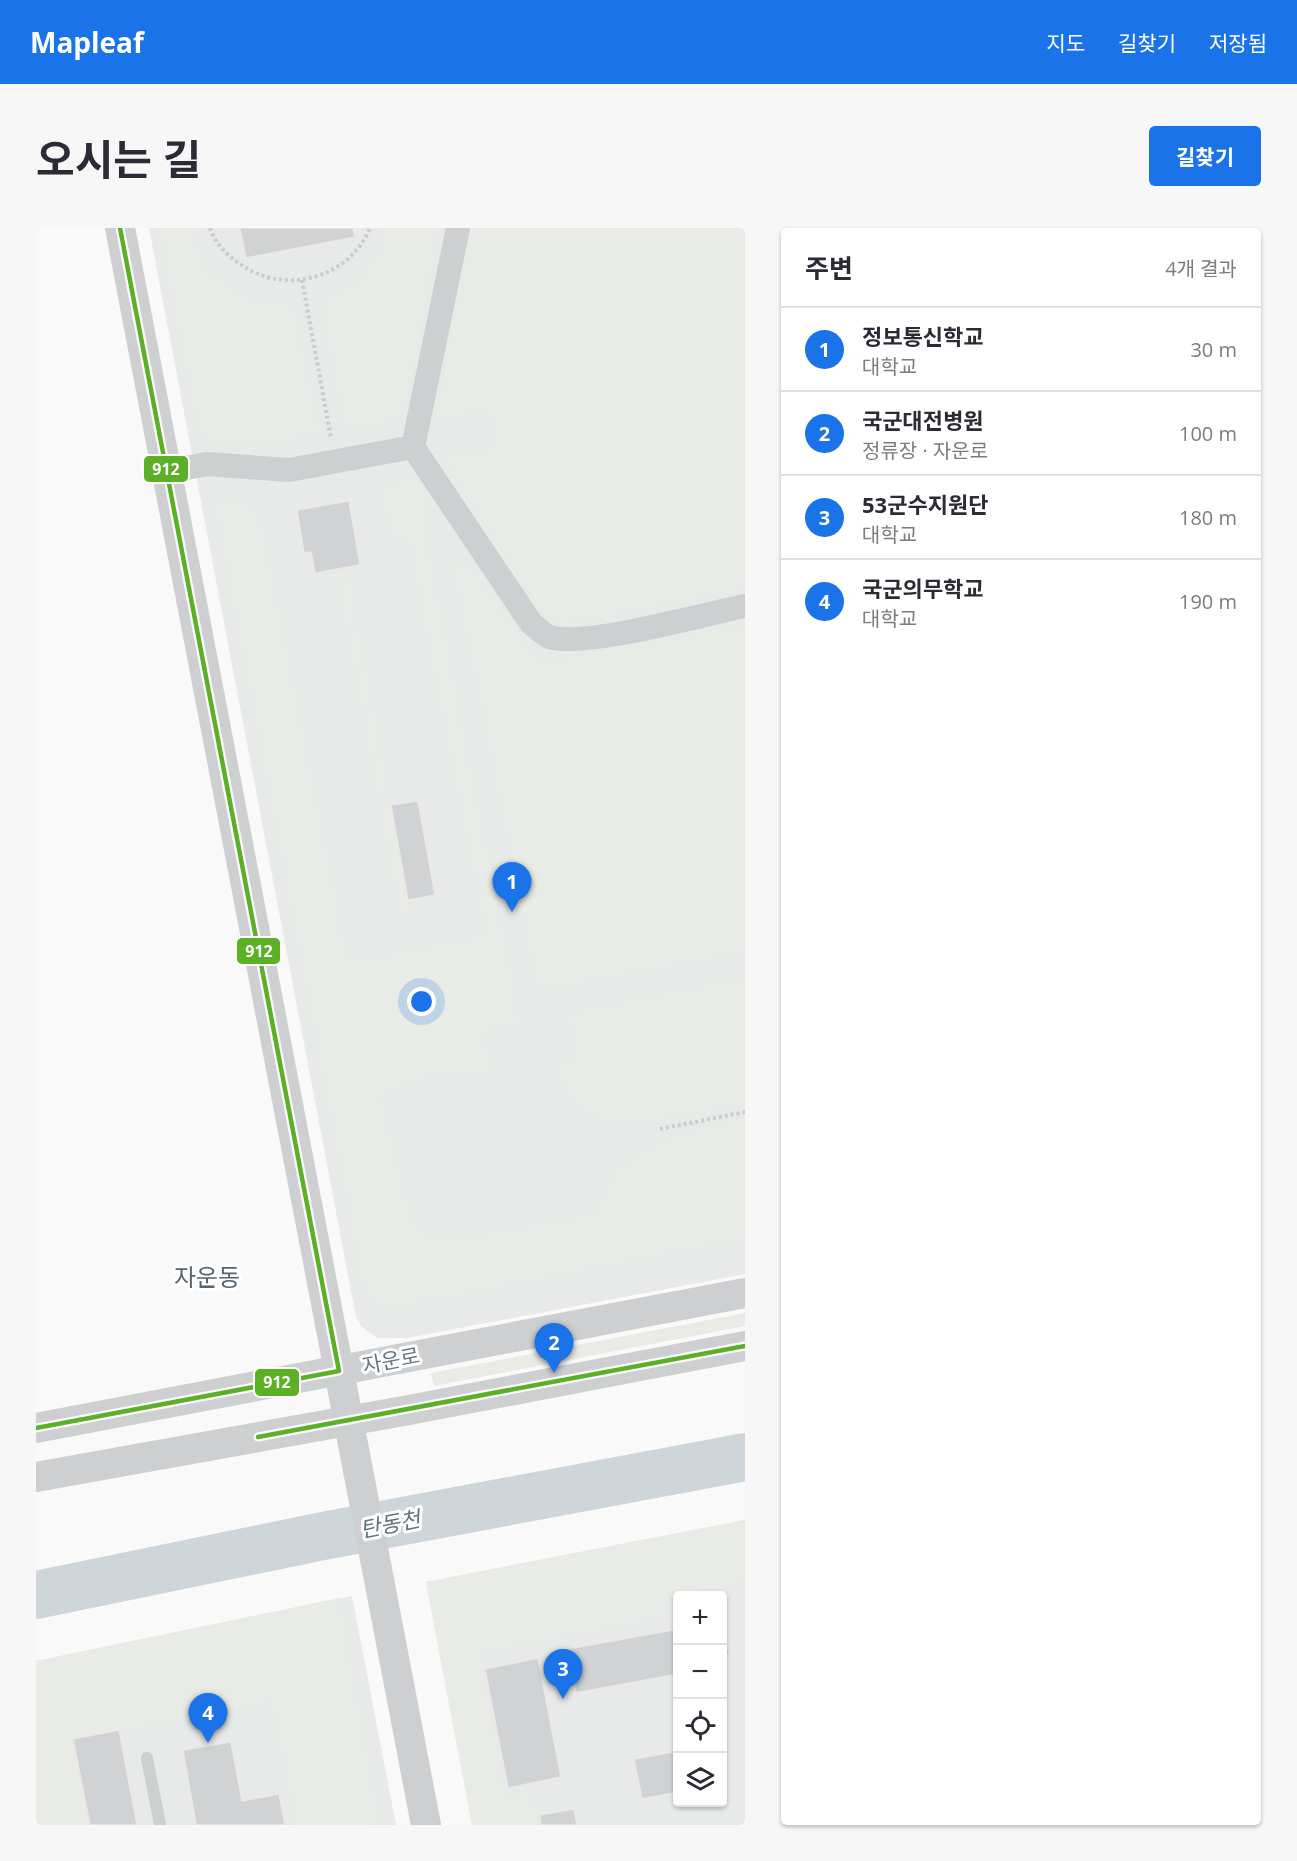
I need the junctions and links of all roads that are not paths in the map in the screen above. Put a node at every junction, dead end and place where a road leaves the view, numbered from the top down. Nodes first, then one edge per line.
1 (120, 228) edge
2 (458, 228) edge
3 (413, 447) junction
4 (167, 472) junction
5 (745, 606) edge
6 (745, 1293) edge
7 (745, 1346) edge
8 (339, 1371) junction
9 (348, 1421) junction
10 (36, 1428) edge
11 (36, 1477) edge
12 (147, 1758) dead end
13 (160, 1825) edge
14 (426, 1825) edge

1 - 4 street
2 - 3 street
3 - 4 street
3 - 5 street
4 - 8 street
6 - 8 street, 자운로
7 - 9 street
8 - 9 street
8 - 10 street, 자운로
9 - 11 street
9 - 14 street
12 - 13 lane

